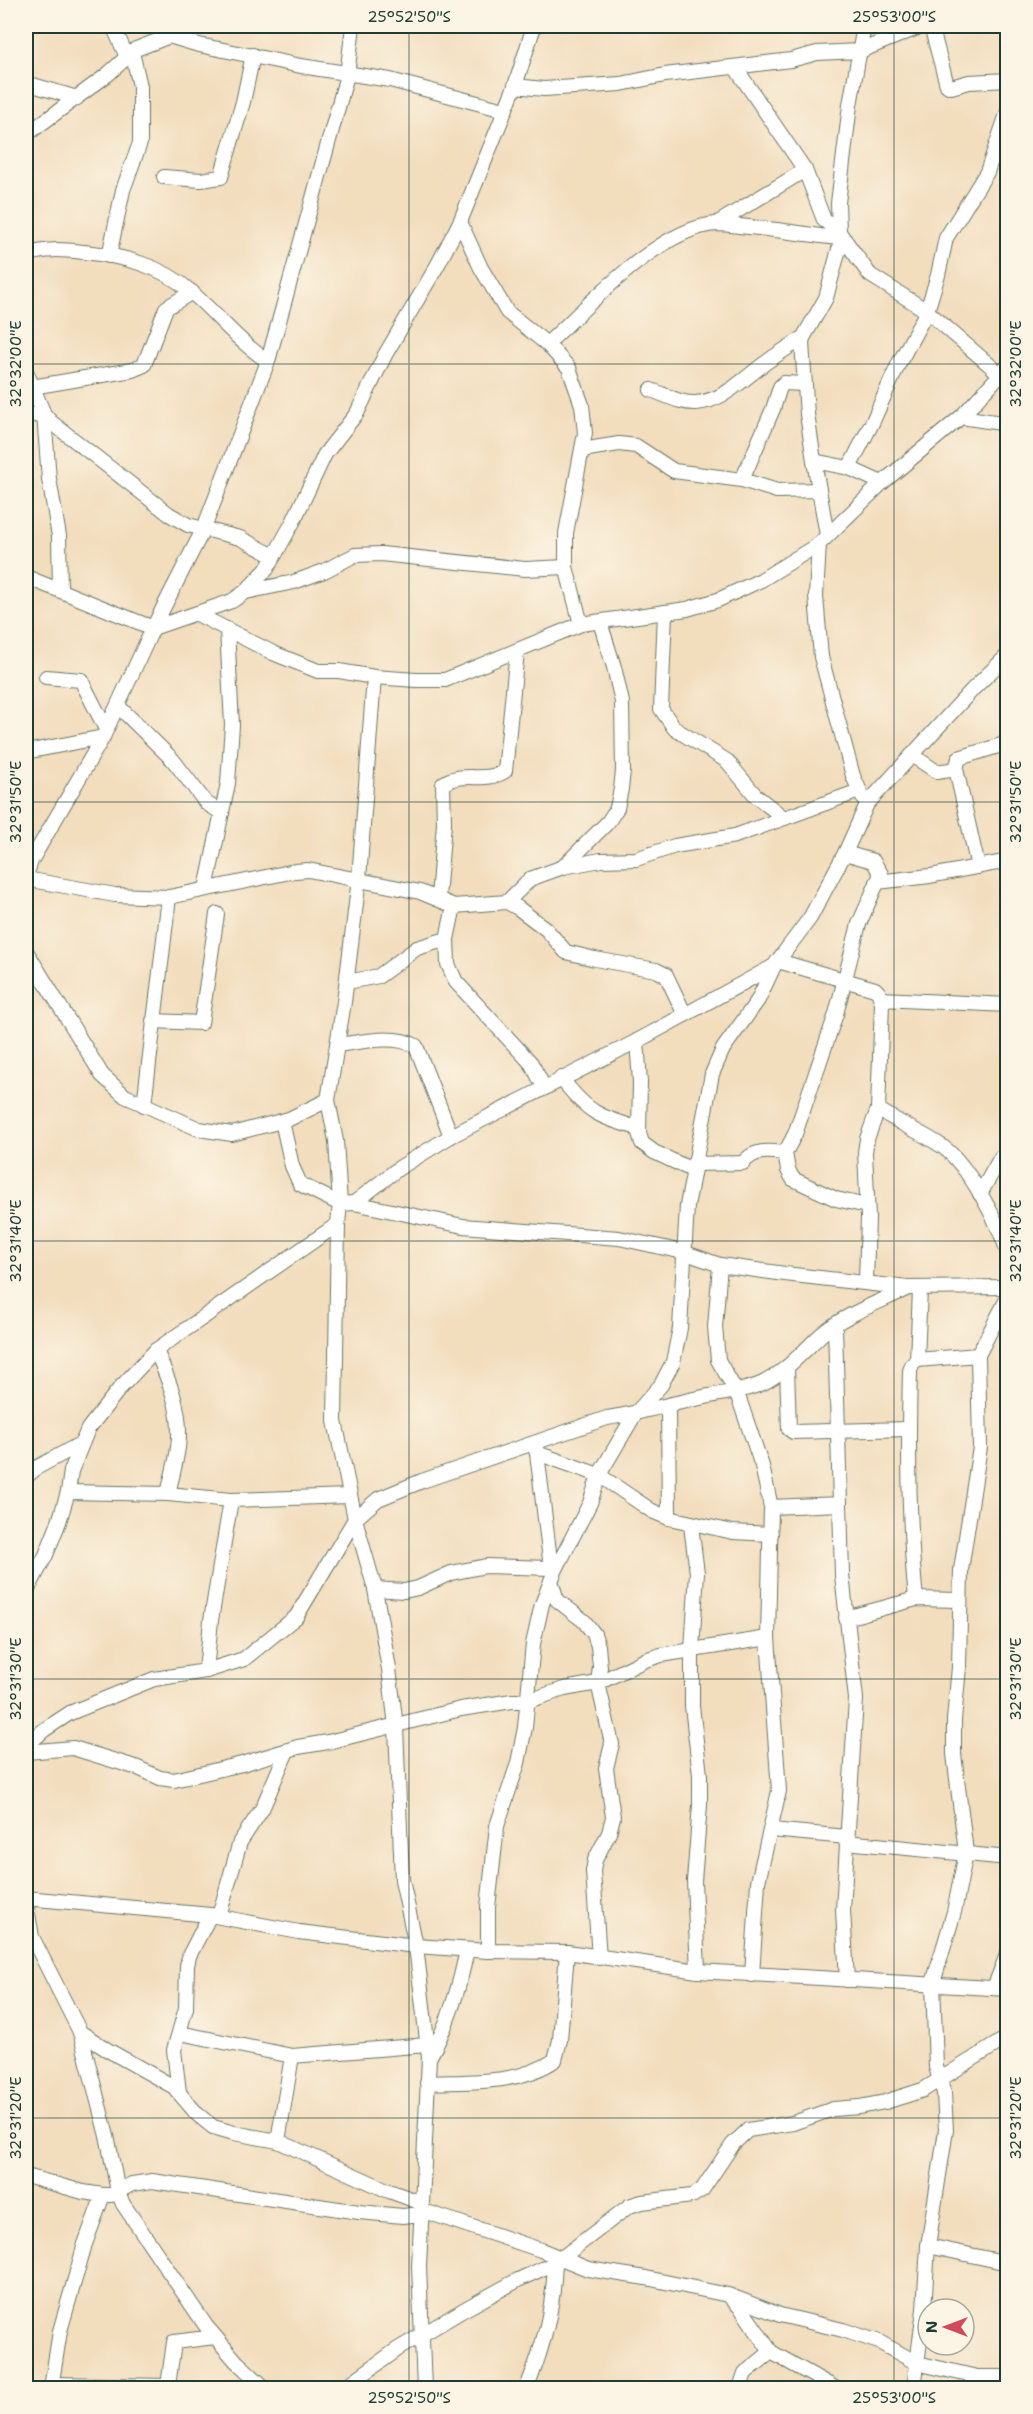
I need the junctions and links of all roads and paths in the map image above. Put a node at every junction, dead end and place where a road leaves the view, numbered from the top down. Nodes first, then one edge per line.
1 (113, 26) edge
2 (196, 26) edge
3 (353, 26) edge
4 (534, 26) edge
5 (864, 26) edge
6 (922, 26) edge
7 (931, 26) edge
8 (170, 36) junction
9 (860, 51) junction
10 (130, 55) junction
11 (253, 56) junction
12 (735, 67) junction
13 (347, 75) junction
14 (1008, 80) edge
15 (26, 83) edge
16 (515, 86) junction
17 (77, 98) junction
18 (504, 110) junction
19 (1008, 111) edge
20 (26, 135) edge
21 (805, 170) junction
22 (164, 177) dead end
23 (460, 222) junction
24 (716, 224) junction
25 (843, 238) junction
26 (26, 255) edge
27 (109, 256) junction
28 (192, 292) junction
29 (927, 311) junction
30 (803, 338) junction
31 (547, 344) junction
32 (268, 361) junction
33 (1004, 370) edge
34 (26, 371) edge
35 (804, 384) junction
36 (32, 387) junction
37 (651, 390) dead end
38 (26, 414) edge
39 (44, 415) junction
40 (961, 417) junction
41 (1008, 424) edge
42 (582, 450) junction
43 (814, 461) junction
44 (849, 468) junction
45 (742, 480) junction
46 (882, 483) junction
47 (819, 490) junction
48 (204, 528) junction
49 (823, 539) junction
50 (274, 556) junction
51 (566, 567) junction
52 (26, 576) edge
53 (60, 590) junction
54 (245, 592) junction
55 (665, 612) junction
56 (197, 614) junction
57 (600, 622) junction
58 (581, 624) junction
59 (153, 628) junction
60 (227, 629) junction
61 (517, 651) junction
62 (1008, 655) edge
63 (46, 677) dead end
64 (374, 677) junction
65 (118, 706) junction
66 (105, 733) junction
67 (1008, 743) edge
68 (26, 752) edge
69 (912, 755) junction
70 (956, 770) junction
71 (859, 791) junction
72 (867, 804) junction
73 (222, 813) junction
74 (784, 818) junction
75 (845, 853) junction
76 (1008, 861) edge
77 (563, 867) junction
78 (978, 867) junction
79 (26, 877) edge
80 (359, 879) junction
81 (877, 882) junction
82 (206, 889) junction
83 (169, 897) junction
84 (438, 898) junction
85 (507, 902) junction
86 (454, 906) junction
87 (217, 914) dead end
88 (447, 939) junction
89 (26, 951) edge
90 (776, 963) junction
91 (846, 981) junction
92 (347, 982) junction
93 (881, 999) junction
94 (1008, 1005) edge
95 (685, 1015) junction
96 (153, 1021) junction
97 (637, 1041) junction
98 (337, 1045) junction
99 (561, 1078) junction
100 (544, 1087) junction
101 (328, 1100) junction
102 (144, 1105) junction
103 (878, 1109) junction
104 (282, 1121) junction
105 (639, 1128) junction
106 (451, 1136) junction
107 (1008, 1152) edge
108 (785, 1153) junction
109 (693, 1167) junction
110 (980, 1194) junction
111 (347, 1204) junction
112 (867, 1206) junction
113 (338, 1224) junction
114 (683, 1252) junction
115 (1008, 1253) edge
116 (720, 1265) junction
117 (866, 1282) junction
118 (1008, 1287) edge
119 (914, 1288) junction
120 (1008, 1297) edge
121 (835, 1326) junction
122 (156, 1350) junction
123 (978, 1354) junction
124 (917, 1360) junction
125 (787, 1368) junction
126 (737, 1393) junction
127 (668, 1406) junction
128 (634, 1414) junction
129 (909, 1429) junction
130 (838, 1430) junction
131 (82, 1443) junction
132 (535, 1449) junction
133 (54, 1458) junction
134 (71, 1471) junction
135 (599, 1475) junction
136 (26, 1477) edge
137 (68, 1492) junction
138 (168, 1494) junction
139 (349, 1496) junction
140 (231, 1500) junction
141 (840, 1504) junction
142 (771, 1507) junction
143 (669, 1518) junction
144 (355, 1519) junction
145 (691, 1525) junction
146 (771, 1533) junction
147 (552, 1573) junction
148 (375, 1589) junction
149 (26, 1593) edge
150 (916, 1599) junction
151 (959, 1599) junction
152 (846, 1618) junction
153 (768, 1638) junction
154 (692, 1649) junction
155 (206, 1671) junction
156 (598, 1683) junction
157 (528, 1701) junction
158 (396, 1726) junction
159 (26, 1746) edge
160 (287, 1751) junction
161 (26, 1752) edge
162 (771, 1830) junction
163 (846, 1839) junction
164 (966, 1853) junction
165 (1008, 1858) edge
166 (26, 1900) edge
167 (214, 1915) junction
168 (416, 1946) junction
169 (467, 1950) junction
170 (488, 1951) junction
171 (567, 1952) junction
172 (1008, 1952) edge
173 (599, 1958) junction
174 (698, 1971) junction
175 (752, 1975) junction
176 (847, 1980) junction
177 (933, 1983) junction
178 (1001, 1988) edge
179 (80, 2032) junction
180 (180, 2032) junction
181 (1008, 2037) edge
182 (428, 2052) junction
183 (292, 2056) junction
184 (939, 2080) junction
185 (427, 2083) junction
186 (179, 2092) junction
187 (278, 2141) junction
188 (26, 2176) edge
189 (118, 2192) junction
190 (103, 2195) junction
191 (421, 2208) junction
192 (927, 2246) junction
193 (559, 2261) junction
194 (1008, 2263) edge
195 (728, 2295) junction
196 (422, 2335) junction
197 (215, 2337) junction
198 (771, 2352) junction
199 (917, 2363) junction
200 (1003, 2381) edge
201 (52, 2386) edge
202 (829, 2387) edge
203 (265, 2388) edge
204 (344, 2388) edge
205 (424, 2388) edge
206 (527, 2388) edge
207 (740, 2388) edge
208 (914, 2388) edge

1 - 10 street
2 - 8 street
3 - 13 street
4 - 16 street
5 - 9 street
6 - 9 street
7 - 14 street
8 - 10 street
8 - 11 street
9 - 12 street
9 - 25 street
10 - 17 street
10 - 27 street
11 - 13 street
11 - 22 street
12 - 16 street
12 - 21 street
13 - 18 street
13 - 32 street
15 - 17 street
16 - 18 street
17 - 20 street
18 - 23 street
19 - 29 street
21 - 24 street
21 - 25 street
23 - 31 street
23 - 50 street
24 - 25 street
24 - 31 street
25 - 29 street
25 - 30 street
26 - 27 street
27 - 28 street
28 - 32 street
28 - 36 street
29 - 33 street
29 - 44 street
30 - 35 street
30 - 37 street
31 - 42 street
32 - 48 street
33 - 40 street
34 - 36 street
35 - 43 street
35 - 45 street
36 - 39 street
38 - 39 street
39 - 48 street
39 - 53 street
40 - 41 street
40 - 46 street
42 - 45 street
42 - 51 street
43 - 44 street
43 - 47 street
44 - 46 street
45 - 47 street
46 - 49 street
47 - 49 street
48 - 50 street
48 - 59 street
49 - 55 street
49 - 71 street
50 - 54 street
51 - 54 street
51 - 58 street
52 - 53 street
53 - 59 street
54 - 56 street
55 - 57 street
55 - 74 street
56 - 59 street
56 - 60 street
57 - 58 street
57 - 77 street
58 - 61 street
59 - 65 street
60 - 64 street
60 - 73 street
61 - 64 street
61 - 84 street
62 - 69 street
63 - 66 street
64 - 80 street
65 - 66 street
65 - 73 street
66 - 68 street
66 - 79 street
67 - 70 street
69 - 70 street
69 - 72 street
70 - 78 street
71 - 72 street
71 - 74 street
72 - 75 street
73 - 82 street
74 - 77 street
75 - 81 street
75 - 90 street
76 - 78 street
77 - 85 street
78 - 81 street
79 - 83 street
80 - 82 street
80 - 84 street
80 - 92 street
81 - 91 street
82 - 83 street
83 - 96 street
84 - 86 street
85 - 86 street
85 - 95 street
86 - 88 street
87 - 96 street
88 - 92 street
88 - 100 street
89 - 102 street
90 - 91 street
90 - 95 street
90 - 109 street
91 - 93 street
91 - 108 street
92 - 98 street
93 - 94 street
93 - 103 street
95 - 97 street
96 - 102 street
97 - 99 street
97 - 105 street
98 - 101 street
98 - 106 street
99 - 100 street
99 - 105 street
100 - 106 street
101 - 104 street
101 - 111 street
102 - 104 street
103 - 110 street
103 - 112 street
104 - 111 street
105 - 109 street
106 - 111 street
107 - 110 street
108 - 109 street
108 - 112 street
109 - 114 street
110 - 115 street
111 - 113 street
111 - 114 street
112 - 117 street
113 - 122 street
113 - 139 street
114 - 116 street
114 - 128 street
116 - 117 street
116 - 126 street
117 - 119 street
118 - 119 street
119 - 121 street
119 - 124 street
120 - 123 street
121 - 125 street
121 - 130 street
122 - 131 street
122 - 138 street
123 - 124 street
123 - 151 street
124 - 129 street
125 - 126 street
125 - 130 street
126 - 127 street
126 - 142 street
127 - 128 street
127 - 143 street
128 - 132 street
128 - 135 street
129 - 130 street
129 - 150 street
130 - 141 street
131 - 133 street
131 - 134 street
132 - 135 street
132 - 144 street
132 - 147 street
133 - 134 street
133 - 136 street
134 - 137 street
135 - 143 street
135 - 147 street
137 - 138 street
137 - 149 street
138 - 140 street
139 - 140 street
139 - 144 street
140 - 155 street
141 - 142 street
141 - 152 street
142 - 146 street
143 - 145 street
144 - 148 street
144 - 155 street
145 - 146 street
145 - 154 street
146 - 153 street
147 - 148 street
147 - 156 street
147 - 157 street
148 - 158 street
150 - 151 street
150 - 152 street
151 - 164 street
152 - 163 street
153 - 154 street
153 - 162 street
154 - 156 street
154 - 174 street
155 - 159 street
156 - 157 street
156 - 173 street
157 - 158 street
157 - 170 street
158 - 160 street
158 - 168 street
160 - 161 street
160 - 167 street
162 - 163 street
162 - 175 street
163 - 164 street
163 - 176 street
164 - 165 street
164 - 177 street
166 - 167 street
166 - 179 street
167 - 168 street
167 - 180 street
168 - 169 street
168 - 182 street
169 - 170 street
169 - 182 street
170 - 171 street
171 - 173 street
171 - 185 street
172 - 178 street
173 - 174 street
174 - 175 street
175 - 176 street
176 - 177 street
177 - 178 street
177 - 184 street
179 - 186 street
179 - 189 street
180 - 183 street
180 - 186 street
181 - 184 street
182 - 183 street
182 - 185 street
183 - 187 street
184 - 192 street
184 - 193 street
185 - 191 street
186 - 187 street
187 - 191 street
188 - 190 street
189 - 190 street
189 - 191 street
189 - 197 street
190 - 201 street
191 - 193 street
191 - 196 street
192 - 194 street
192 - 199 street
193 - 195 street
193 - 196 street
193 - 206 street
195 - 198 street
195 - 199 street
196 - 204 street
196 - 205 street
197 - 201 street
197 - 203 street
198 - 202 street
198 - 207 street
199 - 200 street
199 - 208 street

